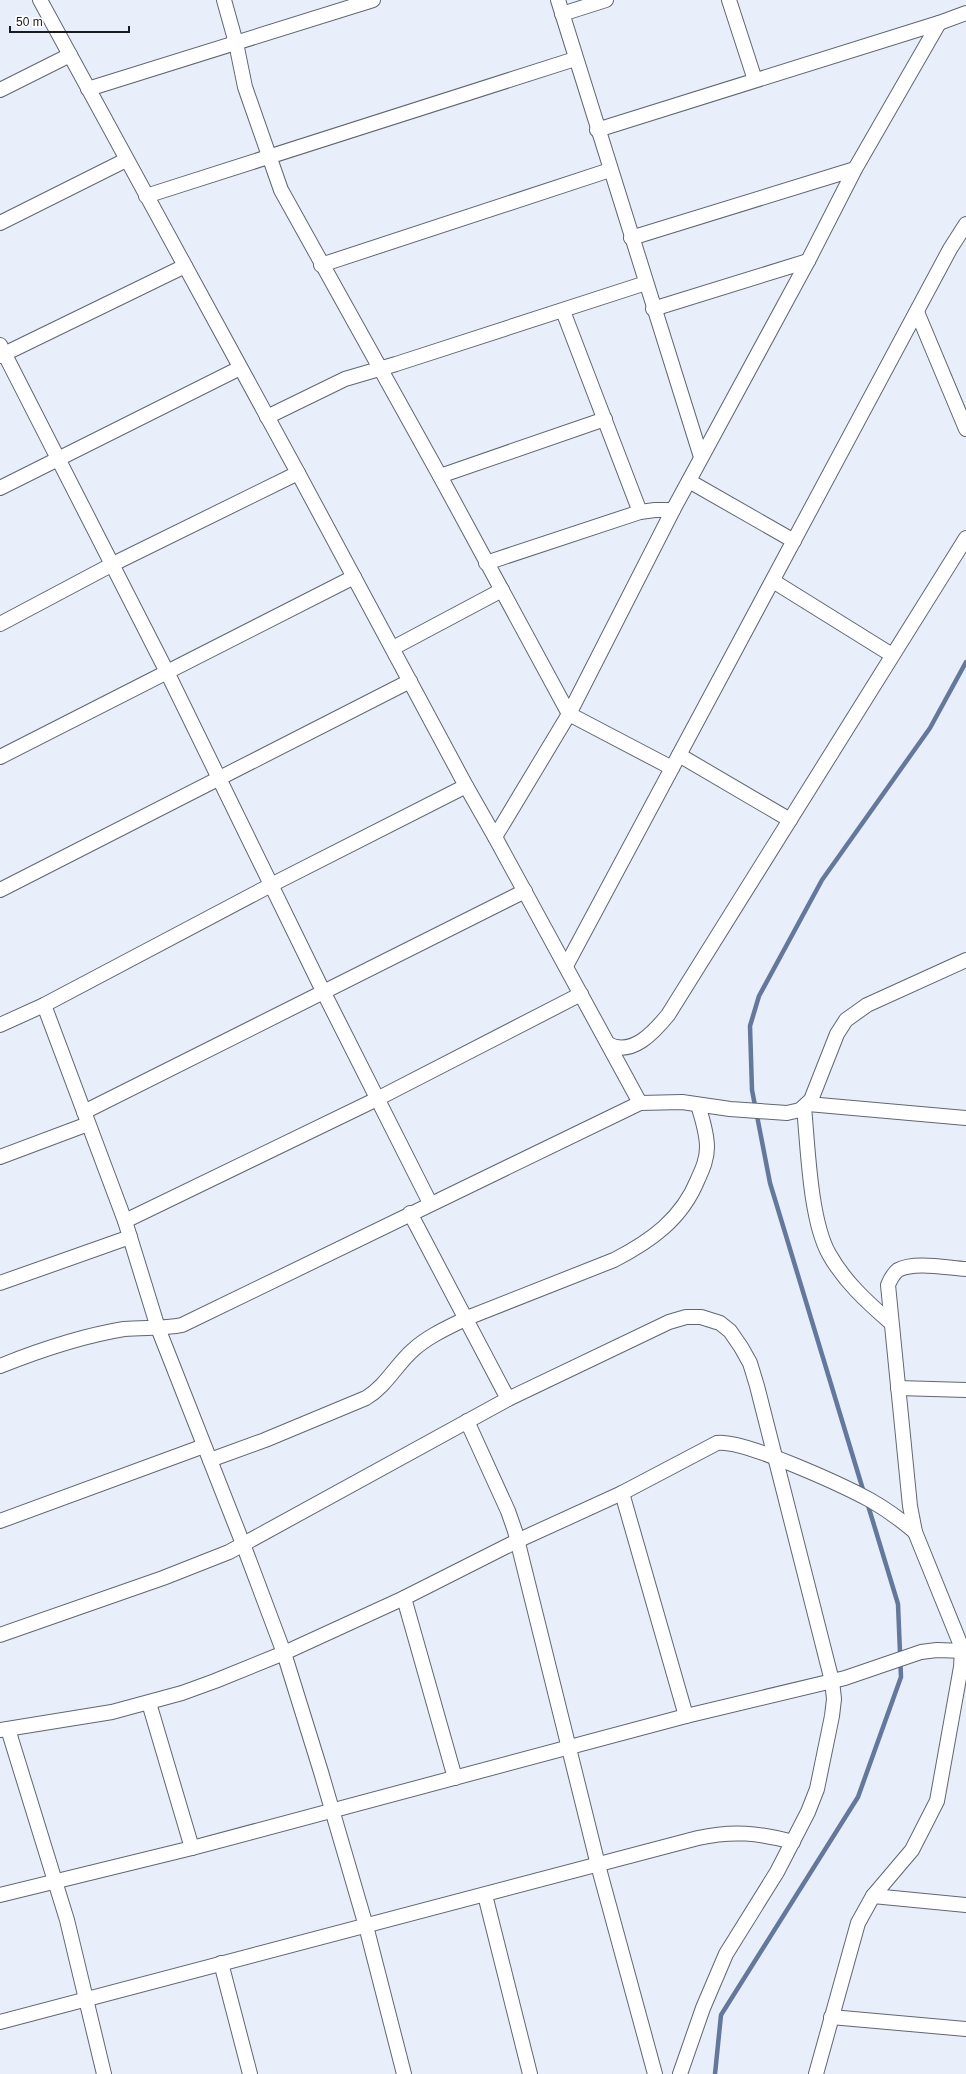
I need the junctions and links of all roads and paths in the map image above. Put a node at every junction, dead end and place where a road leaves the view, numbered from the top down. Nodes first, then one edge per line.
1 (40, 0) edge
2 (224, 0) edge
3 (373, 0) edge
4 (558, 0) edge
5 (606, 0) edge
6 (729, 0) edge
7 (966, 13) edge
8 (562, 14) junction
9 (939, 23) junction
10 (236, 43) junction
11 (70, 55) junction
12 (575, 59) junction
13 (755, 80) junction
14 (88, 89) junction
15 (0, 90) edge
16 (597, 130) junction
17 (269, 156) junction
18 (126, 160) junction
19 (855, 169) junction
20 (610, 170) junction
21 (146, 196) junction
22 (0, 223) edge
23 (966, 224) edge
24 (631, 238) junction
25 (808, 261) junction
26 (321, 265) junction
27 (184, 266) junction
28 (646, 283) junction
29 (653, 309) junction
30 (564, 311) junction
31 (917, 312) junction
32 (1, 351) edge
33 (240, 368) junction
34 (380, 368) junction
35 (267, 417) junction
36 (605, 419) junction
37 (966, 429) edge
38 (701, 457) junction
39 (58, 458) junction
40 (298, 473) junction
41 (440, 476) junction
42 (689, 481) junction
43 (0, 488) edge
44 (673, 510) junction
45 (640, 512) junction
46 (966, 538) edge
47 (794, 541) junction
48 (486, 563) junction
49 (113, 564) junction
50 (354, 577) junction
51 (773, 581) junction
52 (502, 590) junction
53 (0, 624) edge
54 (393, 648) junction
55 (892, 655) junction
56 (167, 672) junction
57 (410, 681) junction
58 (569, 714) junction
59 (679, 755) junction
60 (0, 757) edge
61 (672, 768) junction
62 (219, 779) junction
63 (466, 786) junction
64 (790, 820) junction
65 (495, 837) junction
66 (271, 885) junction
67 (0, 890) edge
68 (524, 891) junction
69 (966, 960) edge
70 (566, 966) junction
71 (323, 991) junction
72 (581, 994) junction
73 (44, 1005) junction
74 (0, 1025) edge
75 (608, 1044) junction
76 (377, 1099) junction
77 (640, 1103) junction
78 (698, 1105) junction
79 (806, 1106) junction
80 (86, 1118) junction
81 (966, 1118) edge
82 (0, 1157) edge
83 (430, 1204) junction
84 (410, 1213) junction
85 (125, 1221) junction
86 (130, 1236) junction
87 (966, 1270) edge
88 (0, 1283) edge
89 (467, 1318) junction
90 (890, 1322) junction
91 (158, 1328) junction
92 (0, 1366) edge
93 (898, 1388) junction
94 (966, 1390) edge
95 (508, 1399) junction
96 (468, 1421) junction
97 (204, 1446) junction
98 (776, 1458) junction
99 (210, 1460) junction
100 (622, 1493) junction
101 (0, 1520) edge
102 (915, 1532) junction
103 (517, 1541) junction
104 (244, 1544) junction
105 (404, 1598) junction
106 (0, 1635) edge
107 (964, 1651) edge
108 (284, 1653) junction
109 (832, 1681) junction
110 (149, 1703) junction
111 (686, 1716) junction
112 (4, 1730) edge
113 (570, 1748) junction
114 (455, 1778) junction
115 (332, 1811) junction
116 (793, 1842) junction
117 (192, 1848) junction
118 (598, 1865) junction
119 (56, 1881) junction
120 (0, 1895) edge
121 (485, 1895) junction
122 (873, 1896) junction
123 (966, 1905) edge
124 (366, 1926) junction
125 (221, 1963) junction
126 (85, 1999) junction
127 (831, 2017) junction
128 (0, 2022) edge
129 (966, 2029) edge
130 (104, 2074) edge
131 (250, 2074) edge
132 (404, 2074) edge
133 (530, 2074) edge
134 (655, 2074) edge
135 (680, 2074) edge
136 (816, 2074) edge

1 - 11 street
2 - 10 street
3 - 10 street
4 - 8 street
5 - 8 street
6 - 13 street
7 - 9 street
8 - 12 street
9 - 13 street
9 - 19 street
10 - 14 street
10 - 17 street
11 - 14 street
11 - 15 street
12 - 16 street
12 - 17 street
13 - 16 street
14 - 18 street
16 - 20 street
17 - 21 street
17 - 26 street
18 - 21 street
18 - 22 street
19 - 24 street
19 - 25 street
20 - 24 street
20 - 26 street
21 - 27 street
23 - 31 street
24 - 28 street
25 - 29 street
25 - 38 street
26 - 34 street
27 - 32 street
27 - 33 street
28 - 29 street
28 - 30 street
29 - 38 street
30 - 34 street
30 - 36 street
31 - 37 street
31 - 47 street
32 - 39 street
33 - 35 street
33 - 39 street
34 - 35 street
34 - 41 street
35 - 40 street
36 - 41 street
36 - 45 street
38 - 42 street
39 - 43 street
39 - 49 street
40 - 49 street
40 - 50 street
41 - 48 street
42 - 44 street
42 - 47 street
44 - 45 street
44 - 58 street
45 - 48 street
46 - 55 street
47 - 51 street
48 - 52 street
49 - 53 street
49 - 56 street
50 - 54 street
50 - 56 street
51 - 55 street
51 - 59 street
52 - 54 street
52 - 58 street
54 - 57 street
55 - 64 street
56 - 60 street
56 - 62 street
57 - 62 street
57 - 63 street
58 - 61 street
58 - 65 street
59 - 61 street
59 - 64 street
61 - 70 street
62 - 66 street
62 - 67 street
63 - 65 street
63 - 66 street
64 - 75 street
65 - 68 street
66 - 71 street
66 - 73 street
68 - 70 street
68 - 71 street
69 - 79 street
70 - 72 street
71 - 76 street
71 - 80 street
72 - 75 street
72 - 76 street
73 - 74 street
73 - 80 street
75 - 77 street
76 - 83 street
76 - 85 street
77 - 78 street
77 - 83 street
78 - 79 street
78 - 89 street
79 - 81 street
79 - 90 street
80 - 82 street
80 - 85 street
83 - 84 street
84 - 89 street
84 - 91 street
85 - 86 street
86 - 88 street
86 - 91 street
87 - 90 street
89 - 95 street
89 - 99 street
90 - 93 street
91 - 92 street
91 - 97 street
93 - 94 street
93 - 102 street
95 - 96 street
95 - 98 street
96 - 103 street
96 - 104 street
97 - 99 street
97 - 101 street
98 - 100 street
98 - 102 street
98 - 109 street
99 - 104 street
100 - 103 street
100 - 111 street
102 - 107 street
103 - 105 street
103 - 113 street
104 - 106 street
104 - 108 street
105 - 108 street
105 - 114 street
107 - 109 street
107 - 122 street
108 - 110 street
108 - 115 street
109 - 111 street
109 - 116 street
110 - 112 street
110 - 117 street
111 - 113 street
112 - 119 street
113 - 114 street
113 - 118 street
114 - 115 street
115 - 117 street
115 - 124 street
116 - 118 street
116 - 135 street
117 - 119 street
118 - 121 street
118 - 134 street
119 - 120 street
119 - 126 street
121 - 124 street
121 - 133 street
122 - 123 street
122 - 127 street
124 - 125 street
124 - 132 street
125 - 126 street
125 - 131 street
126 - 128 street
126 - 130 street
127 - 129 street
127 - 136 street

